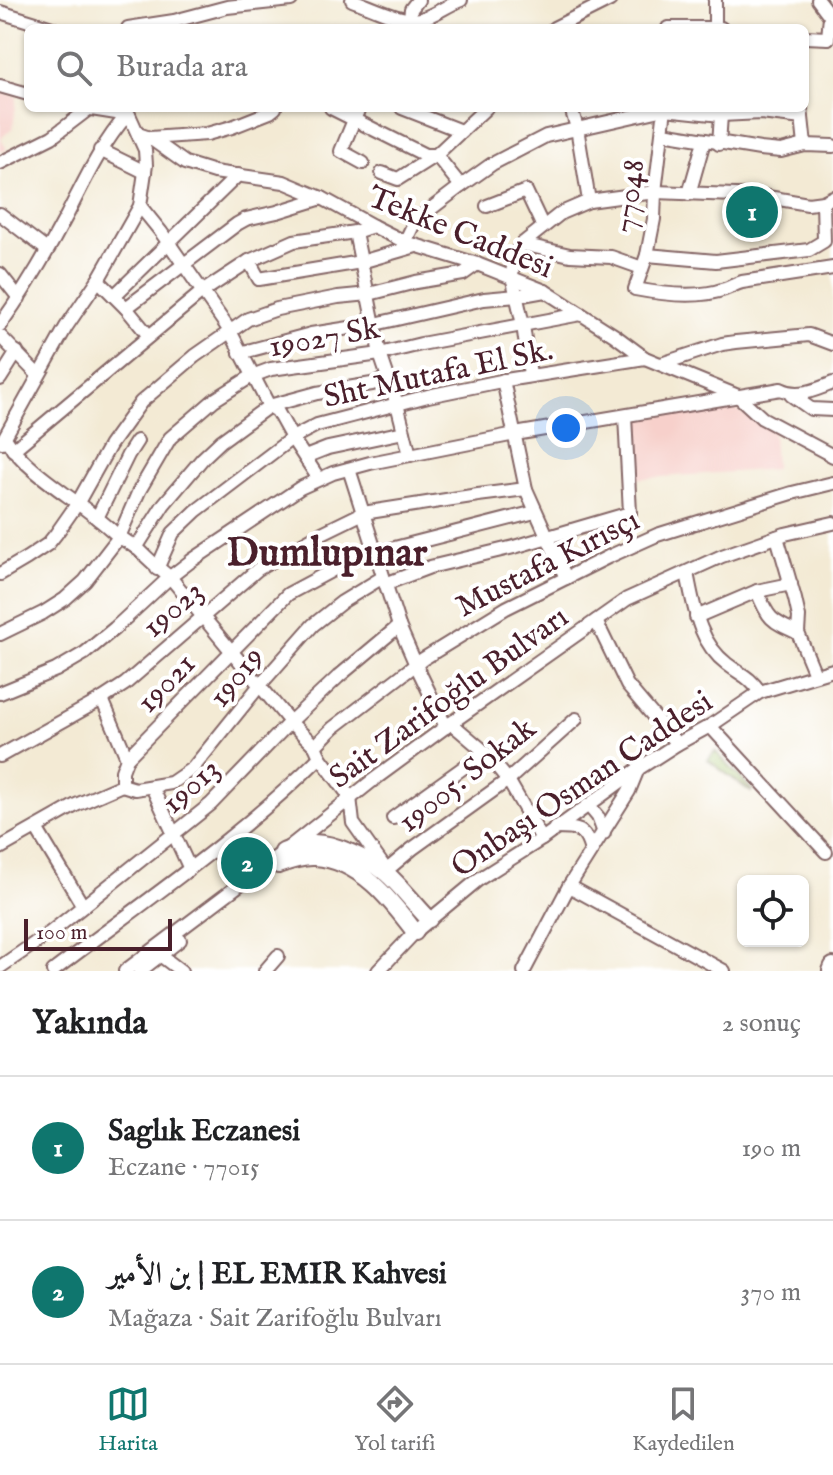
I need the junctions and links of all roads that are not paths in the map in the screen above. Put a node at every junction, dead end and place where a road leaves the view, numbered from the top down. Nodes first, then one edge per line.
1 (291, 0) edge
2 (352, 0) edge
3 (461, 0) edge
4 (610, 0) edge
5 (715, 0) edge
6 (818, 0) edge
7 (415, 1) edge
8 (0, 4) edge
9 (217, 6) edge
10 (6, 14) edge
11 (831, 16) edge
12 (39, 24) edge
13 (154, 24) edge
14 (409, 24) edge
15 (563, 24) edge
16 (715, 24) edge
17 (809, 37) edge
18 (830, 40) edge
19 (0, 86) edge
20 (24, 93) edge
21 (83, 112) edge
22 (270, 112) edge
23 (412, 112) edge
24 (482, 112) edge
25 (572, 112) edge
26 (651, 112) edge
27 (665, 112) edge
28 (693, 112) edge
29 (127, 113) edge
30 (802, 113) edge
31 (357, 114) edge
32 (721, 115) junction
33 (577, 128) junction
34 (461, 131) junction
35 (663, 133) junction
36 (144, 136) junction
37 (704, 141) junction
38 (719, 144) junction
39 (805, 145) junction
40 (833, 146) edge
41 (100, 150) junction
42 (436, 155) junction
43 (0, 163) edge
44 (363, 163) dead end
45 (145, 172) junction
46 (382, 173) dead end
47 (238, 175) junction
48 (461, 186) junction
49 (655, 192) junction
50 (689, 194) junction
51 (322, 198) junction
52 (828, 199) edge
53 (589, 201) junction
54 (140, 206) junction
55 (487, 206) dead end
56 (0, 214) edge
57 (373, 226) junction
58 (543, 227) junction
59 (355, 232) junction
60 (167, 243) junction
61 (410, 244) junction
62 (522, 244) junction
63 (47, 250) junction
64 (647, 255) junction
65 (249, 261) junction
66 (361, 262) junction
67 (183, 264) junction
68 (477, 264) junction
69 (642, 268) junction
70 (833, 268) edge
71 (0, 274) edge
72 (512, 276) junction
73 (98, 280) junction
74 (545, 291) junction
75 (202, 292) junction
76 (369, 294) junction
77 (114, 296) junction
78 (517, 296) junction
79 (19, 298) junction
80 (126, 308) junction
81 (581, 314) junction
82 (375, 324) junction
83 (0, 325) edge
84 (523, 325) junction
85 (230, 331) junction
86 (0, 336) edge
87 (149, 336) junction
88 (833, 344) edge
89 (17, 352) junction
90 (240, 353) junction
91 (380, 354) junction
92 (645, 358) junction
93 (661, 364) junction
94 (38, 375) junction
95 (530, 375) junction
96 (252, 376) junction
97 (0, 379) edge
98 (389, 379) junction
99 (503, 380) junction
100 (833, 383) edge
101 (791, 395) junction
102 (738, 396) junction
103 (397, 404) junction
104 (269, 406) junction
105 (833, 410) edge
106 (625, 416) junction
107 (404, 432) junction
108 (515, 434) junction
109 (292, 438) junction
110 (3, 441) edge
111 (137, 441) dead end
112 (13, 450) junction
113 (410, 455) junction
114 (833, 456) edge
115 (305, 457) junction
116 (349, 469) junction
117 (319, 479) junction
118 (833, 483) edge
119 (526, 489) junction
120 (77, 504) junction
121 (535, 512) junction
122 (363, 513) junction
123 (97, 518) junction
124 (833, 523) edge
125 (119, 537) junction
126 (547, 537) junction
127 (777, 537) junction
128 (136, 548) junction
129 (375, 551) junction
130 (157, 569) junction
131 (687, 573) junction
132 (0, 574) edge
133 (170, 577) junction
134 (566, 578) junction
135 (384, 581) junction
136 (791, 584) junction
137 (757, 591) junction
138 (202, 616) junction
139 (696, 617) junction
140 (596, 621) junction
141 (399, 626) junction
142 (798, 633) junction
143 (0, 634) edge
144 (230, 652) junction
145 (416, 665) junction
146 (833, 670) edge
147 (815, 674) junction
148 (260, 685) junction
149 (760, 692) junction
150 (0, 693) edge
151 (102, 699) junction
152 (576, 719) dead end
153 (290, 722) junction
154 (449, 725) junction
155 (710, 726) junction
156 (677, 744) junction
157 (318, 752) junction
158 (485, 752) junction
159 (0, 756) edge
160 (127, 758) junction
161 (638, 769) junction
162 (508, 780) junction
163 (122, 785) junction
164 (152, 787) junction
165 (350, 797) junction
166 (588, 805) junction
167 (393, 818) dead end
168 (36, 828) junction
169 (555, 828) junction
170 (604, 833) junction
171 (175, 834) junction
172 (542, 839) junction
173 (0, 848) edge
174 (591, 851) junction
175 (826, 852) dead end
176 (280, 859) junction
177 (189, 867) junction
178 (388, 872) junction
179 (569, 886) junction
180 (83, 906) junction
181 (429, 919) junction
182 (415, 932) junction
183 (160, 955) junction
184 (278, 956) dead end
185 (0, 967) edge
186 (53, 971) edge
187 (125, 971) edge
188 (140, 971) edge
189 (181, 971) edge
190 (265, 971) edge
191 (378, 971) edge
192 (524, 971) edge
193 (724, 971) edge

1 - 9 street
2 - 14 street
3 - 14 street
4 - 15 street
5 - 16 street
6 - 11 street
7 - 14 street
8 - 10 street
9 - 13 street
10 - 12 street
11 - 18 street
17 - 18 street
19 - 20 street
21 - 43 street
22 - 36 street
23 - 34 street
24 - 34 street
25 - 33 street
26 - 33 street
27 - 35 street, 77048
28 - 32 street
29 - 36 street
29 - 41 street
30 - 32 street
30 - 39 street
31 - 42 street
31 - 44 street
32 - 38 street
33 - 48 street
33 - 53 street
34 - 42 street
35 - 37 street
35 - 49 street, 77048
36 - 45 street
36 - 47 street, Tekke Caddesi
37 - 38 street
37 - 50 street
38 - 39 street
39 - 40 street
41 - 45 street
41 - 63 street
42 - 46 street
42 - 48 street
45 - 54 street
47 - 51 street, Tekke Caddesi
47 - 60 street
48 - 61 street
49 - 50 street
49 - 53 street
49 - 64 street, 77048
50 - 52 street
51 - 57 street, Tekke Caddesi
51 - 67 street
52 - 64 street
53 - 58 street
54 - 60 street
54 - 73 street
55 - 58 street
56 - 63 street
57 - 59 street
57 - 61 street, Tekke Caddesi
58 - 62 street
59 - 65 street
59 - 66 street
60 - 67 street
60 - 77 street
61 - 66 street
61 - 68 street, Tekke Caddesi
62 - 69 street
62 - 72 street
63 - 79 street
64 - 69 street, 77048
65 - 66 street
65 - 75 street
66 - 76 street
67 - 75 street
67 - 80 street
68 - 72 street, Tekke Caddesi
68 - 76 street
69 - 70 street, 77048
71 - 79 street
72 - 74 street, Tekke Caddesi
72 - 78 street
73 - 77 street
73 - 94 street
74 - 78 street
74 - 81 street, Tekke Caddesi
75 - 85 street
75 - 87 street
76 - 82 street
76 - 85 street
77 - 80 street
78 - 82 street
78 - 84 street
79 - 83 street
80 - 87 street
81 - 84 street, 19027 Sk
81 - 92 street, Tekke Caddesi
82 - 90 street
82 - 91 street
84 - 91 street, 19027 Sk
84 - 95 street
85 - 90 street
85 - 120 street
86 - 89 street
87 - 112 street
88 - 93 street
89 - 94 street
89 - 97 street
90 - 96 street
91 - 96 street, 19027 Sk
91 - 98 street
92 - 93 street, Tekke Caddesi
92 - 95 street, Sht Mutafa El Sk.
93 - 102 street, Tekke Caddesi
94 - 110 street
95 - 99 street, Sht Mutafa El Sk.
96 - 104 street
96 - 125 street, 19027 Sk
98 - 103 street
98 - 104 street
99 - 103 street, Sht Mutafa El Sk.
99 - 108 street
100 - 101 street
101 - 102 street
101 - 105 street
102 - 106 street
102 - 114 street, Tekke Caddesi
103 - 107 street
103 - 109 street, Sht Mutafa El Sk.
104 - 109 street
104 - 128 street
106 - 108 street
106 - 126 street, 19019
107 - 113 street
107 - 115 street
108 - 113 street
108 - 119 street
109 - 115 street
109 - 130 street, Sht Mutafa El Sk.
110 - 112 street
111 - 123 street
112 - 120 street
113 - 116 street
115 - 117 street
116 - 117 street
116 - 122 street
117 - 133 street
118 - 134 street, Mustafa Kırısçı
119 - 121 street
119 - 122 street, 19023
120 - 123 street
120 - 132 street
121 - 126 street
121 - 129 street, 19021
122 - 129 street
122 - 138 street, 19023
123 - 125 street
124 - 127 street, Sait Zarifoğlu Bulvarı
125 - 128 street
125 - 143 street, 19027 Sk
126 - 134 street
126 - 135 street, 19019
127 - 131 street, Sait Zarifoğlu Bulvarı
127 - 136 street
128 - 130 street
129 - 135 street
129 - 144 street, 19021
130 - 133 street
131 - 139 street
131 - 140 street, Sait Zarifoğlu Bulvarı
133 - 138 street
133 - 150 street
134 - 145 street, Mustafa Kırısçı
135 - 141 street
135 - 148 street, 19019
136 - 137 street
136 - 142 street
137 - 139 street
137 - 142 street
138 - 144 street
138 - 151 street, 19023
139 - 149 street
140 - 154 street, Sait Zarifoğlu Bulvarı
140 - 156 street
141 - 145 street
141 - 153 street, 19013
142 - 147 street
144 - 148 street
144 - 160 street, 19021
145 - 154 street
145 - 157 street, Mustafa Kırısçı
146 - 147 street, Onbaşı Osman Caddesi
147 - 149 street, Onbaşı Osman Caddesi
148 - 153 street
148 - 164 street, 19019
149 - 155 street, Onbaşı Osman Caddesi
151 - 159 street, 19023
151 - 160 street
152 - 162 street, 19005. Sokak
153 - 157 street
153 - 171 street, 19013
154 - 158 street
154 - 165 street, Sait Zarifoğlu Bulvarı
155 - 156 street, Onbaşı Osman Caddesi
155 - 175 street
156 - 161 street, Onbaşı Osman Caddesi
157 - 165 street
157 - 177 street, Mustafa Kırısçı
158 - 162 street
158 - 167 street
160 - 163 street, 19021
161 - 166 street, Onbaşı Osman Caddesi
161 - 170 street
162 - 172 street
162 - 178 street, 19005. Sokak
163 - 164 street, 19019
163 - 168 street
164 - 171 street
165 - 176 street, Sait Zarifoğlu Bulvarı
165 - 178 street
166 - 169 street, Onbaşı Osman Caddesi
166 - 170 street
168 - 173 street
168 - 180 street
169 - 172 street, Onbaşı Osman Caddesi
169 - 174 street
170 - 174 street
171 - 177 street
171 - 180 street, 19013
172 - 181 street, Onbaşı Osman Caddesi
174 - 179 street
176 - 178 main road
176 - 182 main road
176 - 183 street, Sait Zarifoğlu Bulvarı
176 - 187 street, Sait Zarifoğlu Bulvarı
177 - 186 street, Mustafa Kırısçı
178 - 181 main road
179 - 192 street
179 - 193 street
180 - 185 street, 19013
181 - 182 street, Onbaşı Osman Caddesi
182 - 191 street, Onbaşı Osman Caddesi
183 - 188 street, Sait Zarifoğlu Bulvarı
183 - 189 street
184 - 190 street

